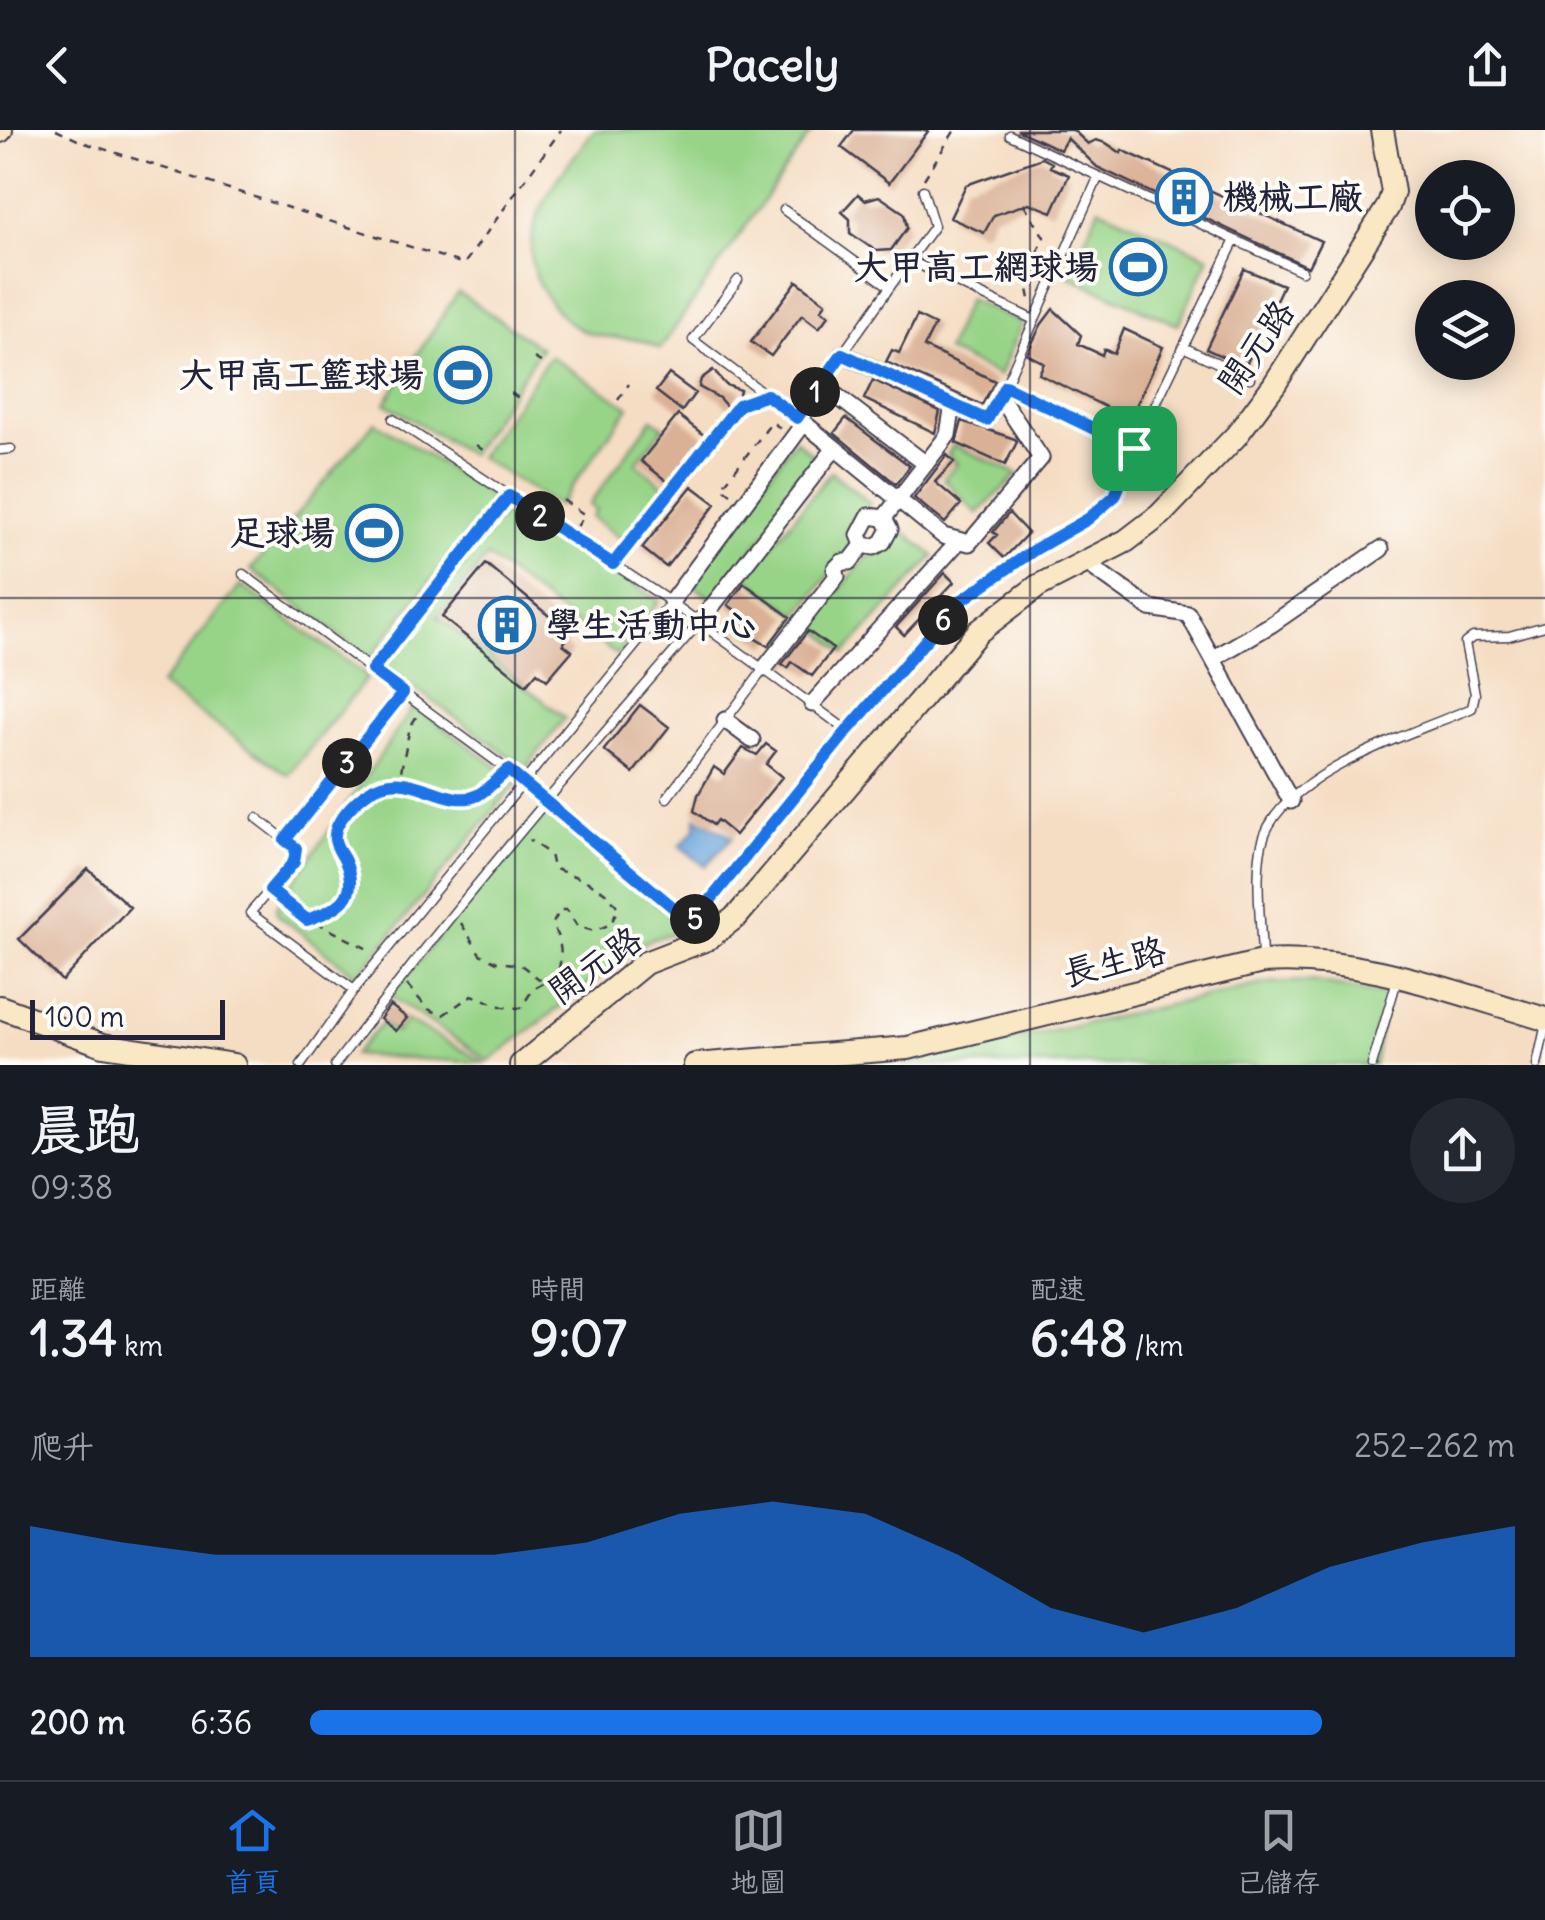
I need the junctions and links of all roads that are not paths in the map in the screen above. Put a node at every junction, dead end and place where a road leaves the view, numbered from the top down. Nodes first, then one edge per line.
1 (1382, 130) edge
2 (1010, 135) dead end
3 (1098, 178) junction
4 (924, 190) road end
5 (784, 210) dead end
6 (1235, 240) junction
7 (909, 260) junction
8 (1302, 271) dead end
9 (738, 280) dead end
10 (890, 288) junction
11 (1034, 320) junction
12 (1183, 347) junction
13 (842, 354) junction
14 (1250, 378) dead end
15 (821, 384) junction
16 (1005, 386) junction
17 (767, 395) junction
18 (953, 404) junction
19 (393, 420) dead end
20 (798, 426) junction
21 (835, 448) junction
22 (1134, 448) junction
23 (12, 449) dead end
24 (0, 450) edge
25 (926, 464) junction
26 (509, 496) junction
27 (898, 500) junction
28 (958, 542) junction
29 (1381, 548) dead end
30 (1085, 562) junction
31 (613, 564) junction
32 (243, 574) dead end
33 (671, 602) junction
34 (699, 622) junction
35 (1545, 626) edge
36 (1214, 658) junction
37 (764, 669) junction
38 (372, 670) junction
39 (812, 704) junction
40 (726, 720) junction
41 (848, 730) junction
42 (752, 740) dead end
43 (524, 782) junction
44 (668, 798) dead end
45 (546, 800) junction
46 (1291, 801) junction
47 (256, 818) dead end
48 (1262, 962) junction
49 (1398, 976) junction
50 (354, 990) junction
51 (0, 1006) edge
52 (1545, 1019) edge
53 (1545, 1028) edge
54 (234, 1065) edge
55 (301, 1065) edge
56 (335, 1065) edge
57 (520, 1065) edge
58 (699, 1065) edge
59 (1372, 1065) edge
60 (1537, 1065) edge

1 - 30 street, 開元路
2 - 3 lane
3 - 6 lane
3 - 11 lane
4 - 7 lane
5 - 10 lane
6 - 8 lane
6 - 12 lane
7 - 10 lane
7 - 11 lane
9 - 17 lane
10 - 13 lane
11 - 16 lane
12 - 14 lane
12 - 22 lane
13 - 15 lane
13 - 18 street
15 - 20 lane
15 - 25 street
16 - 18 street
16 - 22 lane
16 - 28 street
17 - 20 lane
17 - 31 lane
18 - 25 street
19 - 26 lane
20 - 21 street
20 - 33 street
21 - 27 street
21 - 34 street
22 - 41 lane
23 - 24 lane
25 - 27 street
26 - 31 lane
26 - 38 lane
27 - 28 street
27 - 37 street
28 - 39 street
29 - 36 street
30 - 36 street
30 - 57 street, 開元路
31 - 33 lane
32 - 38 lane
33 - 34 lane
33 - 43 lane
34 - 37 lane
34 - 45 lane
35 - 46 lane
36 - 46 street
37 - 39 lane
37 - 40 lane
38 - 43 lane
39 - 41 lane
40 - 42 street
40 - 44 lane
41 - 45 lane
43 - 45 lane
43 - 50 lane
45 - 56 lane
46 - 48 lane
47 - 50 lane
48 - 49 street, 長生路
48 - 58 street, 長生路
49 - 52 street, 長生路
49 - 59 lane
50 - 55 lane
51 - 54 street
53 - 60 lane

